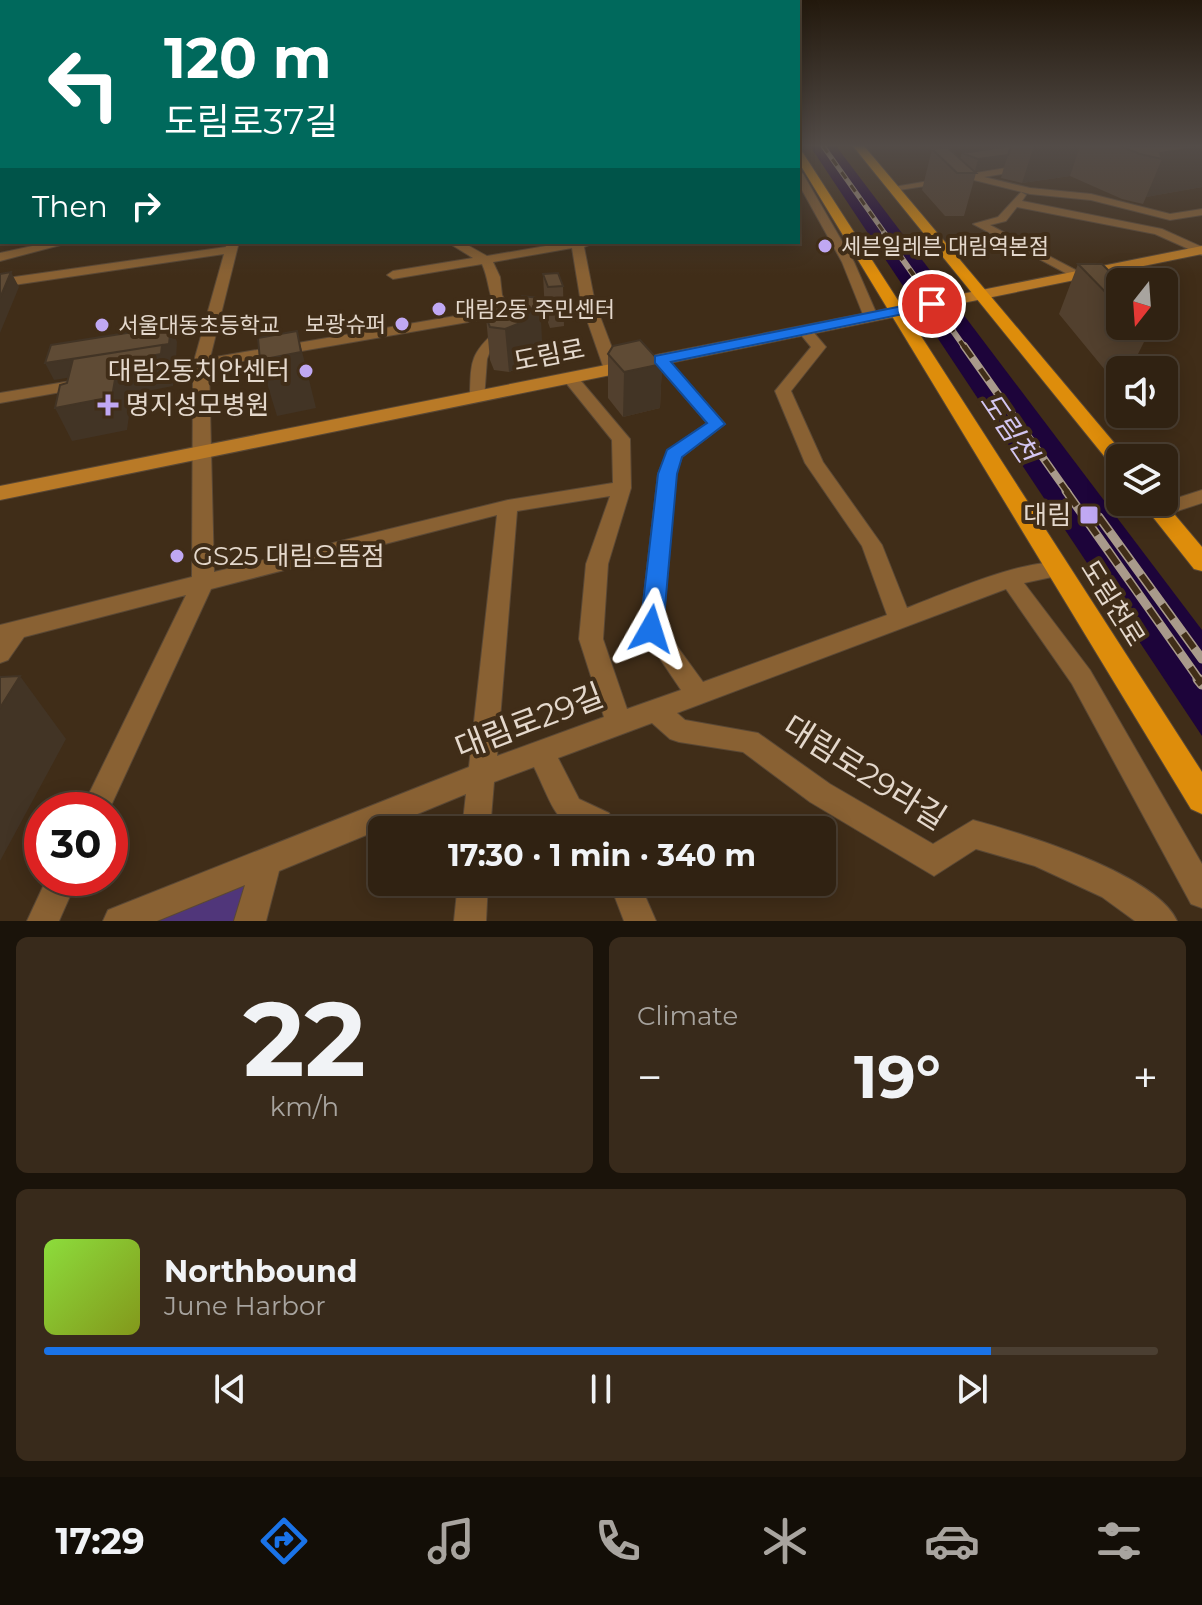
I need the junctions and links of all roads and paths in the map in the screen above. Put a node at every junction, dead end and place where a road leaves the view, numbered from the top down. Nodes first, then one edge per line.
1 (805, 189) edge
2 (820, 189) edge
3 (894, 189) edge
4 (1019, 189) edge
5 (1025, 190) junction
6 (828, 201) junction
7 (812, 203) junction
8 (1015, 203) junction
9 (800, 205) edge
10 (1202, 212) edge
11 (57, 244) edge
12 (457, 244) edge
13 (576, 244) edge
14 (582, 244) edge
15 (231, 246) edge
16 (210, 247) edge
17 (1201, 250) edge
18 (0, 257) edge
19 (486, 260) junction
20 (393, 275) dead end
21 (1079, 275) junction
22 (0, 283) edge
23 (978, 295) junction
24 (904, 310) junction
25 (504, 312) junction
26 (871, 317) junction
27 (804, 330) junction
28 (660, 359) junction
29 (201, 363) junction
30 (612, 369) junction
31 (139, 374) edge
32 (570, 378) junction
33 (93, 382) edge
34 (478, 396) junction
35 (0, 398) edge
36 (1106, 446) edge
37 (204, 452) junction
38 (622, 488) junction
39 (0, 493) edge
40 (1202, 496) edge
41 (1178, 501) edge
42 (508, 506) junction
43 (1164, 516) edge
44 (1202, 563) edge
45 (1059, 569) junction
46 (1010, 579) junction
47 (203, 583) junction
48 (900, 619) junction
49 (8, 632) edge
50 (0, 653) edge
51 (698, 695) junction
52 (655, 710) junction
53 (619, 724) junction
54 (541, 753) junction
55 (480, 775) junction
56 (104, 792) edge
57 (1202, 799) edge
58 (477, 816) edge
59 (584, 816) edge
60 (267, 861) junction
61 (1202, 893) edge
62 (55, 896) edge
63 (472, 896) edge
64 (630, 896) edge
65 (43, 921) edge
66 (119, 921) edge
67 (250, 921) edge
68 (470, 921) edge
69 (640, 921) edge
70 (1161, 921) edge

1 - 7 street
2 - 6 main road, 도림천로
3 - 23 main road
4 - 5 street
5 - 8 street
5 - 10 street
6 - 7 street
6 - 24 main road, 도림천로
7 - 9 street
7 - 26 street
8 - 17 street
8 - 21 street
11 - 18 street
12 - 19 street
13 - 19 street
14 - 30 street
15 - 16 street
15 - 29 street
16 - 22 street
17 - 21 street, 도림로
19 - 20 street
19 - 25 street
21 - 23 street, 도림로
23 - 24 street, 도림로
23 - 36 main road
24 - 26 street, 도림로
24 - 45 main road, 도림천로
25 - 29 street
25 - 34 street
26 - 27 street, 도림로
27 - 28 street, 도림로
27 - 48 street
28 - 30 street, 도림로
28 - 51 street
29 - 31 street
29 - 37 street
30 - 32 street, 도림로
32 - 34 street, 도림로
32 - 38 street
33 - 35 street
34 - 37 street, 도림로
37 - 39 street, 도림로
37 - 47 street
38 - 42 street
38 - 53 street
40 - 41 street
42 - 47 street
42 - 55 street
43 - 44 main road
45 - 46 street, 대림로29길
45 - 57 main road, 도림천로
46 - 48 street, 대림로29길
46 - 61 street
47 - 49 street
47 - 56 street
48 - 51 street, 대림로29길
49 - 50 street
51 - 52 street, 대림로29길
52 - 53 street, 대림로29길
52 - 70 street, 대림로29라길
53 - 54 street, 대림로29길
54 - 55 street, 대림로29길
54 - 59 street
55 - 58 street
55 - 60 street, 대림로29길
60 - 66 street, 대림로29길
60 - 67 street
62 - 65 street
63 - 68 street
64 - 69 street

